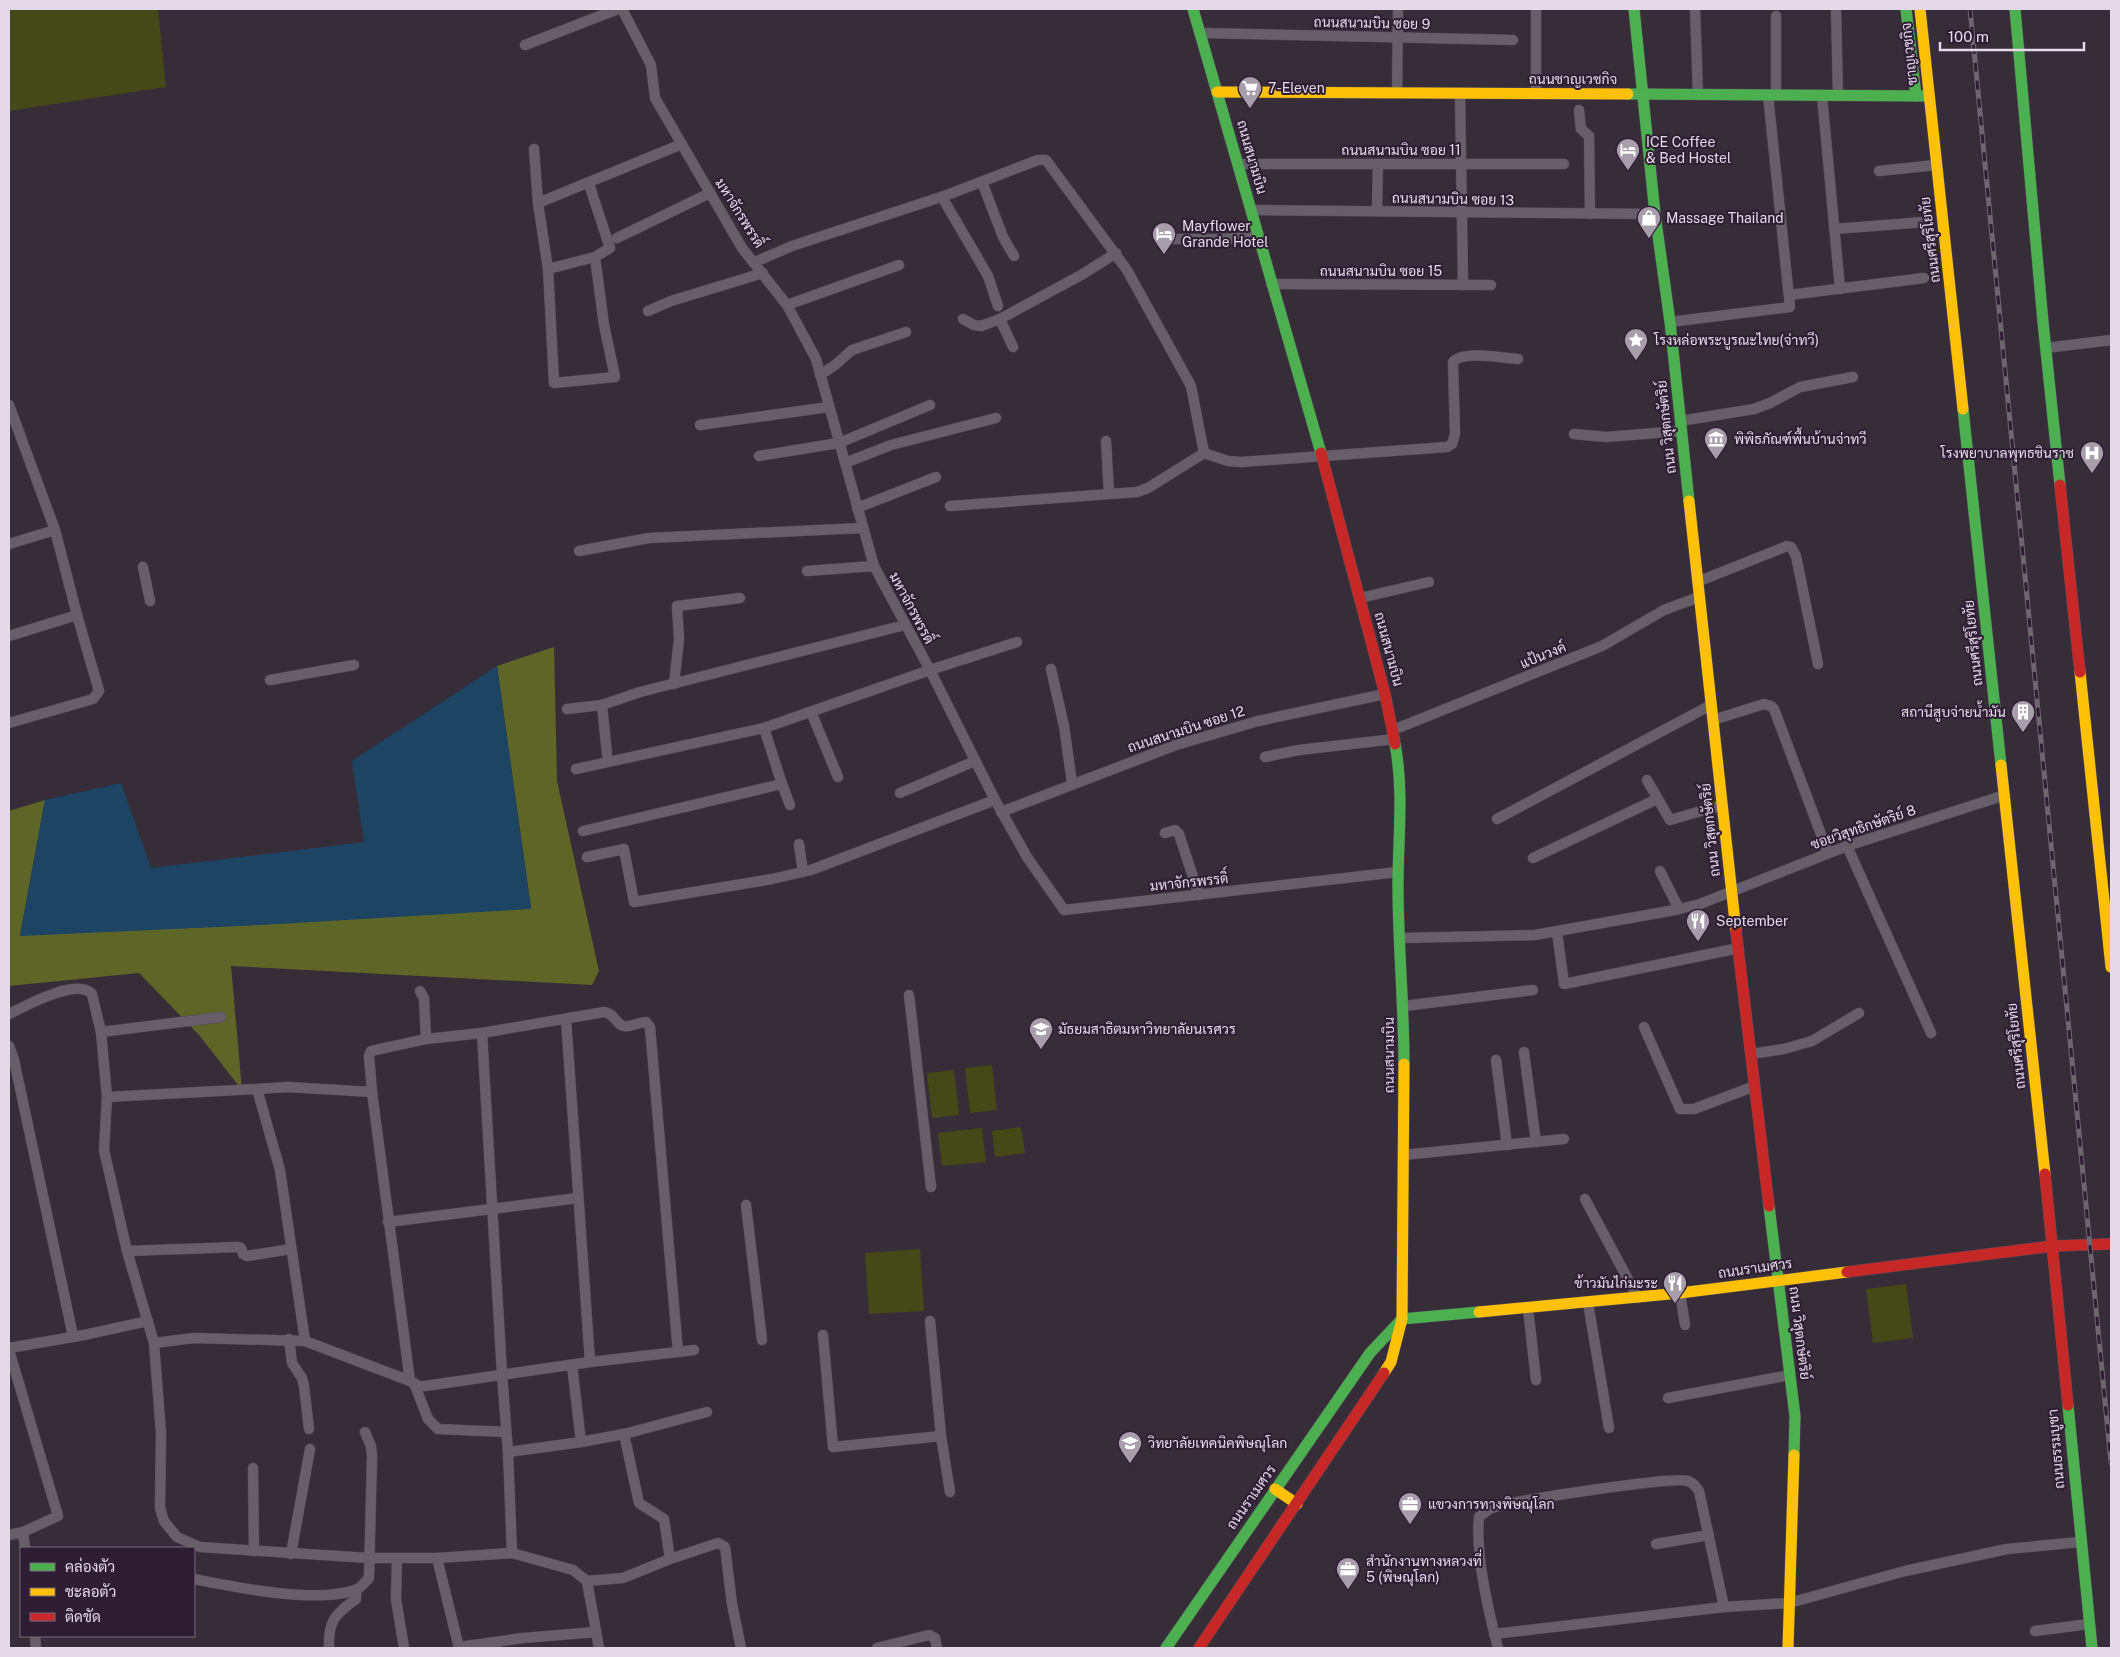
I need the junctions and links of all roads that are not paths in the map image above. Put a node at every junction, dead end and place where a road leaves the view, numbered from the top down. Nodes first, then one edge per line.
1 (618, 9) edge
2 (622, 9) edge
3 (1193, 9) edge
4 (1398, 9) edge
5 (1536, 9) edge
6 (1634, 9) edge
7 (1695, 9) edge
8 (1836, 9) edge
9 (1906, 9) edge
10 (1920, 9) edge
11 (2015, 9) edge
12 (1776, 16) dead end
13 (1200, 33) junction
14 (1398, 37) junction
15 (1513, 40) dead end
16 (525, 45) dead end
17 (1217, 92) junction
18 (1398, 93) junction
19 (1460, 93) junction
20 (1536, 94) junction
21 (1643, 94) junction
22 (1698, 95) junction
23 (1772, 95) junction
24 (1822, 96) junction
25 (1838, 96) junction
26 (1916, 96) junction
27 (1929, 96) junction
28 (1579, 110) dead end
29 (682, 144) junction
30 (534, 149) dead end
31 (1238, 164) junction
32 (1378, 164) junction
33 (1461, 164) junction
34 (1564, 164) dead end
35 (1936, 165) junction
36 (1879, 171) dead end
37 (982, 182) junction
38 (589, 184) junction
39 (710, 193) junction
40 (942, 197) junction
41 (538, 204) junction
42 (1252, 210) junction
43 (1376, 212) junction
44 (1462, 212) junction
45 (1590, 214) junction
46 (1655, 214) junction
47 (1925, 222) dead end
48 (1834, 228) junction
49 (1259, 237) junction
50 (617, 238) dead end
51 (1167, 239) dead end
52 (1116, 253) junction
53 (1014, 256) dead end
54 (595, 257) junction
55 (755, 262) junction
56 (899, 265) dead end
57 (548, 269) junction
58 (763, 274) junction
59 (1924, 278) dead end
60 (1271, 284) junction
61 (1463, 285) junction
62 (1492, 285) dead end
63 (1840, 289) junction
64 (1789, 295) junction
65 (787, 305) junction
66 (998, 306) dead end
67 (648, 311) dead end
68 (963, 319) dead end
69 (1000, 319) junction
70 (1670, 322) junction
71 (906, 332) dead end
72 (2111, 340) edge
73 (1012, 347) dead end
74 (2046, 348) junction
75 (1518, 359) dead end
76 (820, 375) junction
77 (1853, 377) dead end
78 (9, 405) edge
79 (930, 405) dead end
80 (829, 407) junction
81 (996, 418) dead end
82 (700, 425) dead end
83 (1681, 426) junction
84 (1574, 434) dead end
85 (1106, 441) dead end
86 (839, 443) junction
87 (1204, 453) junction
88 (759, 456) dead end
89 (1322, 456) junction
90 (845, 464) junction
91 (936, 477) dead end
92 (1109, 493) junction
93 (950, 506) dead end
94 (857, 508) junction
95 (862, 528) junction
96 (55, 530) junction
97 (9, 544) edge
98 (579, 551) dead end
99 (874, 566) junction
100 (143, 567) dead end
101 (807, 571) dead end
102 (1429, 582) dead end
103 (1698, 582) junction
104 (1699, 597) junction
105 (740, 598) dead end
106 (1360, 598) junction
107 (150, 601) dead end
108 (77, 615) junction
109 (905, 625) junction
110 (9, 636) edge
111 (1017, 642) dead end
112 (1818, 664) dead end
113 (354, 665) dead end
114 (1051, 669) dead end
115 (930, 670) junction
116 (270, 680) dead end
117 (674, 684) junction
118 (1385, 694) junction
119 (602, 705) junction
120 (1711, 705) junction
121 (567, 709) dead end
122 (811, 712) junction
123 (1712, 720) junction
124 (9, 723) edge
125 (764, 728) junction
126 (1394, 734) junction
127 (607, 754) dead end
128 (1265, 757) dead end
129 (975, 761) junction
130 (576, 769) dead end
131 (838, 776) dead end
132 (1647, 780) dead end
133 (1072, 783) junction
134 (782, 784) junction
135 (900, 793) dead end
136 (2005, 795) junction
137 (1658, 799) junction
138 (995, 800) junction
139 (790, 805) dead end
140 (1722, 805) junction
141 (1001, 812) junction
142 (1497, 819) dead end
143 (583, 831) dead end
144 (1165, 833) dead end
145 (799, 844) dead end
146 (1847, 846) junction
147 (1828, 853) junction
148 (586, 857) dead end
149 (1533, 858) dead end
150 (1660, 871) dead end
151 (803, 872) junction
152 (1398, 872) junction
153 (1732, 890) junction
154 (1199, 895) junction
155 (1679, 909) junction
156 (1558, 932) junction
157 (1401, 938) junction
158 (1739, 948) junction
159 (2111, 967) edge
160 (1533, 990) dead end
161 (420, 991) dead end
162 (909, 995) dead end
163 (1404, 1006) junction
164 (1859, 1013) dead end
165 (9, 1014) edge
166 (221, 1016) dead end
167 (566, 1019) junction
168 (1644, 1026) dead end
169 (101, 1032) junction
170 (482, 1032) junction
171 (1931, 1033) dead end
172 (426, 1039) junction
173 (9, 1046) edge
174 (1524, 1052) dead end
175 (1751, 1054) junction
176 (11, 1060) edge
177 (1496, 1060) dead end
178 (1755, 1086) junction
179 (257, 1089) junction
180 (372, 1092) junction
181 (107, 1097) junction
182 (1564, 1139) dead end
183 (1536, 1142) junction
184 (1507, 1145) junction
185 (1403, 1155) junction
186 (931, 1186) dead end
187 (578, 1198) junction
188 (1585, 1199) dead end
189 (746, 1205) dead end
190 (492, 1209) junction
191 (388, 1222) junction
192 (2111, 1244) edge
193 (2053, 1246) junction
194 (291, 1249) junction
195 (127, 1251) junction
196 (1778, 1280) junction
197 (1680, 1293) junction
198 (1638, 1298) junction
199 (1588, 1303) junction
200 (1528, 1308) junction
201 (1402, 1319) junction
202 (148, 1321) junction
203 (930, 1322) dead end
204 (1685, 1325) dead end
205 (823, 1335) dead end
206 (73, 1336) junction
207 (289, 1339) junction
208 (762, 1340) dead end
209 (305, 1341) junction
210 (154, 1342) junction
211 (9, 1349) edge
212 (694, 1350) dead end
213 (678, 1352) junction
214 (590, 1362) junction
215 (572, 1365) junction
216 (502, 1374) junction
217 (1790, 1375) junction
218 (1536, 1380) dead end
219 (412, 1382) junction
220 (1668, 1398) dead end
221 (707, 1412) dead end
222 (1610, 1428) dead end
223 (308, 1429) dead end
224 (365, 1432) dead end
225 (506, 1432) junction
226 (624, 1434) junction
227 (941, 1436) junction
228 (581, 1442) junction
229 (310, 1449) dead end
230 (508, 1452) junction
231 (253, 1468) dead end
232 (1274, 1489) junction
233 (950, 1492) dead end
234 (1297, 1504) junction
235 (23, 1532) junction
236 (9, 1535) edge
237 (1709, 1535) junction
238 (2080, 1542) junction
239 (1656, 1544) dead end
240 (25, 1547) edge
241 (254, 1551) junction
242 (512, 1553) junction
243 (291, 1554) junction
244 (369, 1558) junction
245 (397, 1558) junction
246 (437, 1558) junction
247 (670, 1559) junction
248 (195, 1579) edge
249 (588, 1581) junction
250 (356, 1590) junction
251 (1789, 1603) junction
252 (1724, 1607) junction
253 (2089, 1624) junction
254 (2035, 1631) dead end
255 (596, 1632) junction
256 (1494, 1634) junction
257 (329, 1648) edge
258 (404, 1648) edge
259 (459, 1648) edge
260 (599, 1648) edge
261 (741, 1648) edge
262 (877, 1648) edge
263 (937, 1648) edge
264 (1166, 1648) edge
265 (1199, 1648) edge
266 (1498, 1648) edge
267 (1788, 1648) edge
268 (2092, 1648) edge

1 - 16 street
2 - 29 street, มหาจักรพรรดิ์
3 - 13 street, ถนนสนามบิน
4 - 14 street
5 - 20 street
6 - 21 street, ถนน วิสุตกษัตริย์
7 - 22 street
8 - 25 street
9 - 26 street
10 - 27 street, ชาญเวชกิจ
11 - 74 street
12 - 23 street
13 - 14 street, ถนนสนามบิน ซอย 9
13 - 17 street, ถนนสนามบิน
14 - 15 street, ถนนสนามบิน ซอย 9
14 - 18 street
17 - 18 street, ถนนชาญเวชกิจ
17 - 31 street, ถนนสนามบิน
18 - 19 street, ถนนชาญเวชกิจ
19 - 20 street, ถนนชาญเวชกิจ
19 - 33 street
20 - 21 street, ถนนชาญเวชกิจ
21 - 22 street, ถนนชาญเวชกิจ
21 - 46 street, ถนน วิสุตกษัตริย์
22 - 23 street, ถนนชาญเวชกิจ
23 - 24 street, ถนนชาญเวชกิจ
23 - 64 street
24 - 25 street, ถนนชาญเวชกิจ
24 - 48 street
25 - 26 street, ถนนชาญเวชกิจ
26 - 27 street, ถนนชาญเวชกิจ
27 - 35 street, ถนนศรีสุริโยทัย
28 - 45 street
29 - 38 street
29 - 39 street, มหาจักรพรรดิ์
30 - 41 street
31 - 32 street, ถนนสนามบิน ซอย 11
31 - 42 street, ถนนสนามบิน
32 - 33 street, ถนนสนามบิน ซอย 11
32 - 43 street
33 - 34 street, ถนนสนามบิน ซอย 11
33 - 44 street
35 - 36 street
35 - 136 street, ถนนศรีสุริโยทัย
37 - 40 street
37 - 52 street
37 - 53 street
38 - 41 street
38 - 54 street
39 - 50 street
39 - 55 street, มหาจักรพรรดิ์
40 - 55 street
40 - 66 street
41 - 57 street
42 - 43 street, ถนนสนามบิน ซอย 13
42 - 49 street, ถนนสนามบิน
43 - 44 street, ถนนสนามบิน ซอย 13
44 - 45 street, ถนนสนามบิน ซอย 13
44 - 61 street
45 - 46 street, ถนนสนามบิน ซอย 13
46 - 70 street, ถนน วิสุตกษัตริย์
47 - 48 street
48 - 63 street
49 - 51 street
49 - 60 street, ถนนสนามบิน
52 - 69 street
52 - 87 street
54 - 57 street
54 - 57 street
55 - 58 street, มหาจักรพรรดิ์
56 - 65 street
58 - 65 street, มหาจักรพรรดิ์
58 - 67 street
59 - 63 street
60 - 61 street, ถนนสนามบิน ซอย 15
60 - 89 street, ถนนสนามบิน
61 - 62 street, ถนนสนามบิน ซอย 15
63 - 64 street
64 - 70 street
65 - 76 street, มหาจักรพรรดิ์
68 - 69 street
69 - 73 street
70 - 83 street, ถนน วิสุตกษัตริย์
71 - 76 street
72 - 74 street
74 - 159 street
75 - 89 street
76 - 80 street, มหาจักรพรรดิ์
77 - 83 street
78 - 96 street
79 - 86 street
80 - 82 street
80 - 86 street, มหาจักรพรรดิ์
81 - 90 street
83 - 84 street
83 - 103 street, ถนน วิสุตกษัตริย์
85 - 92 street
86 - 88 street
86 - 90 street, มหาจักรพรรดิ์
87 - 89 street
87 - 92 street
89 - 106 street, ถนนสนามบิน
90 - 94 street, มหาจักรพรรดิ์
91 - 94 street
92 - 93 street
94 - 95 street, มหาจักรพรรดิ์
95 - 98 street
95 - 99 street, มหาจักรพรรดิ์
96 - 97 street
96 - 108 street
99 - 101 street
99 - 109 street, มหาจักรพรรดิ์
100 - 107 street
102 - 106 street
103 - 104 street, ถนน วิสุตกษัตริย์
103 - 112 street
104 - 120 street, ถนน วิสุตกษัตริย์
104 - 126 street, แป้นวงค์
105 - 117 street
106 - 118 street, ถนนสนามบิน
108 - 110 street
108 - 124 street
109 - 115 street, มหาจักรพรรดิ์
109 - 117 street
111 - 115 street
113 - 116 street
114 - 133 street
115 - 122 street
115 - 129 street, มหาจักรพรรดิ์
117 - 119 street
118 - 126 street, ถนนสนามบิน
118 - 133 street, ถนนสนามบิน ซอย 12
119 - 121 street
119 - 127 street
120 - 123 street, ถนน วิสุตกษัตริย์
120 - 142 street
122 - 125 street
122 - 131 street
123 - 140 street, ถนน วิสุตกษัตริย์
123 - 147 street
125 - 130 street
125 - 134 street
126 - 128 street, แป้นวงค์
126 - 152 street, ถนนสนามบิน
129 - 135 street
129 - 138 street, มหาจักรพรรดิ์
132 - 137 street
133 - 141 street, ถนนสนามบิน ซอย 12
134 - 139 street
134 - 143 street
136 - 146 street, ซอยวิสุทธิกษัตริย์ 8
136 - 193 street, ถนนศรีสุริโยทัย
137 - 140 street
137 - 149 street
138 - 141 street, มหาจักรพรรดิ์
138 - 151 street
140 - 153 street, ถนน วิสุตกษัตริย์
141 - 154 street, มหาจักรพรรดิ์
144 - 154 street
145 - 151 street
146 - 147 street, ซอยวิสุทธิกษัตริย์ 8
146 - 171 street
147 - 153 street, ซอยวิสุทธิกษัตริย์ 8
148 - 151 street
150 - 155 street
152 - 154 street, มหาจักรพรรดิ์
152 - 157 street, ถนนสนามบิน
153 - 155 street, ซอยวิสุทธิกษัตริย์ 8
153 - 158 street, ถนน วิสุตกษัตริย์
155 - 156 street, ซอยวิสุทธิกษัตริย์ 8
156 - 157 street, ซอยวิสุทธิกษัตริย์ 8
156 - 158 street
157 - 163 street, ถนนสนามบิน
158 - 175 street, ถนน วิสุตกษัตริย์
160 - 163 street
161 - 172 street
162 - 186 street
163 - 185 street, ถนนสนามบิน
164 - 175 street
165 - 169 street
166 - 169 street
167 - 170 street
167 - 187 street
167 - 213 street
168 - 178 street
169 - 181 street
170 - 172 street
170 - 190 street
172 - 180 street
173 - 176 street
174 - 183 street
175 - 178 street, ถนน วิสุตกษัตริย์
176 - 206 street
177 - 184 street
178 - 196 street, ถนน วิสุตกษัตริย์
179 - 180 street
179 - 181 street
179 - 194 street
180 - 191 street
181 - 195 street
182 - 183 street
183 - 184 street
184 - 185 street
185 - 201 street, ถนนสนามบิน
187 - 190 street
187 - 214 street
188 - 198 street
189 - 208 street
190 - 191 street
190 - 216 street
191 - 219 street
192 - 193 street, ถนนราเมศวร
193 - 196 street, ถนนราเมศวร
193 - 238 street, ถนนธรรมบูชา
194 - 195 street
194 - 209 street
195 - 202 street
196 - 197 street, ถนนราเมศวร
196 - 217 street, ถนน วิสุตกษัตริย์
197 - 198 street, ถนนราเมศวร
197 - 204 street
198 - 199 street, ถนนราเมศวร
199 - 200 street, ถนนราเมศวร
199 - 222 street
200 - 201 street, ถนนราเมศวร
200 - 218 street
201 - 232 street, ถนนราเมศวร
201 - 234 street
202 - 206 street
202 - 210 street
203 - 227 street
205 - 227 street
206 - 211 street
207 - 209 street
207 - 210 street
207 - 223 street
209 - 219 street
210 - 241 street
211 - 235 street
212 - 213 street
213 - 214 street
214 - 215 street
215 - 216 street
215 - 228 street
216 - 219 street
216 - 225 street
217 - 220 street
217 - 251 street, ถนน วิสุตกษัตริย์
219 - 225 street
221 - 226 street
224 - 244 street
225 - 230 street
226 - 228 street
226 - 247 street
227 - 233 street
228 - 230 street
229 - 243 street
230 - 242 street
231 - 241 street
232 - 234 street
232 - 264 street, ถนนราเมศวร
234 - 265 street
235 - 236 street
235 - 240 street
237 - 239 street
237 - 252 street
237 - 256 street
238 - 251 street
238 - 253 street, ถนนธรรมบูชา
241 - 243 street
242 - 246 street
242 - 249 street
243 - 244 street
244 - 245 street
244 - 250 street
245 - 246 street
245 - 258 street
246 - 259 street
247 - 249 street
247 - 261 street
248 - 250 street
249 - 255 street
250 - 257 street
251 - 252 street
251 - 267 street, ถนน วิสุตกษัตริย์
252 - 256 street
253 - 254 street
253 - 268 street, ถนนธรรมบูชา
255 - 259 street
255 - 260 street
256 - 266 street
262 - 263 street

